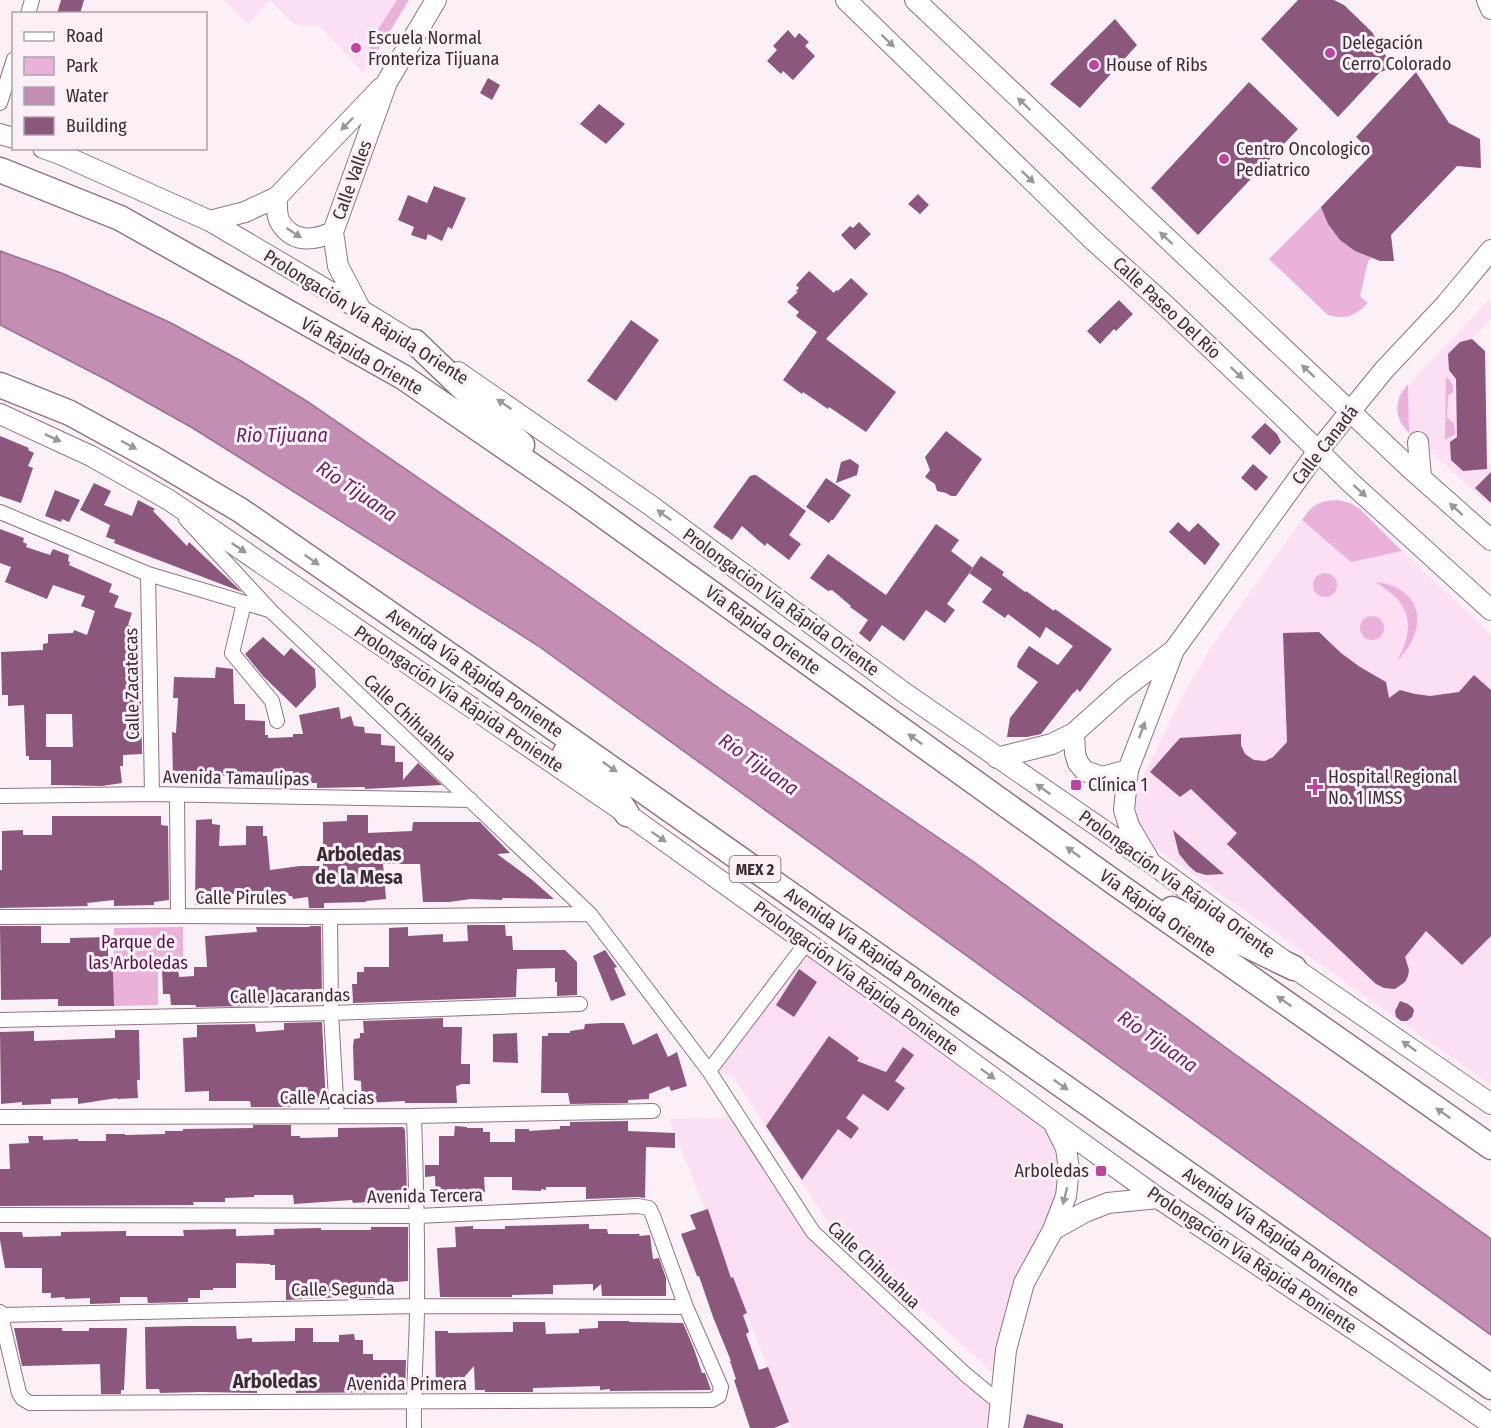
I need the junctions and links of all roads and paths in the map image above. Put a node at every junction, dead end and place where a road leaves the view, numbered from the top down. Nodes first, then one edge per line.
1 (436, 0) edge
2 (846, 0) edge
3 (915, 0) edge
4 (1487, 0) edge
5 (1491, 9) edge
6 (12, 63) edge
7 (387, 82) junction
8 (0, 104) edge
9 (49, 150) edge
10 (0, 170) edge
11 (277, 197) junction
12 (210, 221) junction
13 (333, 232) junction
14 (1491, 250) edge
15 (361, 310) junction
16 (415, 342) junction
17 (0, 385) edge
18 (1351, 411) junction
19 (0, 414) edge
20 (1418, 442) dead end
21 (1318, 451) junction
22 (1421, 478) junction
23 (576, 496) junction
24 (169, 500) junction
25 (0, 512) edge
26 (1491, 540) edge
27 (148, 574) junction
28 (244, 603) junction
29 (1491, 610) edge
30 (271, 611) junction
31 (1174, 650) junction
32 (477, 674) junction
33 (277, 721) dead end
34 (1074, 733) junction
35 (998, 758) junction
36 (1128, 770) junction
37 (152, 794) junction
38 (177, 795) junction
39 (0, 796) edge
40 (471, 800) junction
41 (627, 814) junction
42 (1150, 863) junction
43 (1115, 883) junction
44 (590, 914) junction
45 (178, 916) junction
46 (0, 917) edge
47 (330, 917) junction
48 (807, 942) junction
49 (1294, 968) junction
50 (580, 1004) dead end
51 (332, 1013) junction
52 (0, 1020) edge
53 (709, 1071) junction
54 (1491, 1104) edge
55 (653, 1111) dead end
56 (337, 1116) junction
57 (414, 1116) junction
58 (0, 1117) edge
59 (1053, 1122) junction
60 (1491, 1147) edge
61 (1158, 1198) junction
62 (0, 1215) edge
63 (417, 1216) junction
64 (1053, 1230) junction
65 (417, 1306) junction
66 (686, 1307) junction
67 (0, 1313) edge
68 (1491, 1387) edge
69 (719, 1396) joint
70 (414, 1402) junction
71 (1000, 1403) junction
72 (1491, 1424) edge
73 (414, 1428) edge
74 (998, 1428) edge

1 - 7 main road, Calle Valles
2 -> 21 main road, Calle Paseo Del Río
18 -> 3 main road
4 - 5 main road
6 - 8 street
7 -> 11 main road, Calle Valles
7 - 13 main road, Calle Valles
9 - 12 main road, Prolongación Vía Rápida Oriente
10 - 23 highway, Vía Rápida Oriente
11 - 12 main road, Calle Valles
11 -> 13 main road
12 - 15 main road, Prolongación Vía Rápida Oriente
13 - 15 main road, Calle Valles
14 - 18 main road, Calle Canadá
15 - 16 main road, Prolongación Vía Rápida Oriente
16 - 23 highway
35 -> 16 main road, Prolongación Vía Rápida Oriente
17 -> 32 highway, Avenida Vía Rápida Poniente / MEX 2
18 - 21 main road, Calle Canadá
18 - 22 main road
19 -> 24 main road, Prolongación Vía Rápida Poniente
20 - 22 main road
21 -> 29 main road, Calle Paseo Del Río
21 - 31 main road, Calle Canadá
26 -> 22 main road
43 -> 23 highway, Vía Rápida Oriente
24 - 30 street
24 -> 41 main road, Prolongación Vía Rápida Poniente
25 - 27 street, Calle Chihuahua
27 - 28 street, Calle Chihuahua
27 - 37 street, Calle Zacatecas
28 - 30 street, Calle Chihuahua
28 - 33 street
30 - 40 street, Calle Chihuahua
31 - 34 main road, Calle Canadá
36 -> 31 main road, Calle Canadá
32 - 41 highway
32 -> 68 highway, Avenida Vía Rápida Poniente / MEX 2
34 - 35 main road, Calle Canadá
34 - 36 main road
42 -> 35 main road, Prolongación Vía Rápida Oriente
36 - 42 main road, Calle Canadá
37 - 38 street, Avenida Tamaulipas
37 - 39 street, Avenida Tamaulipas
38 - 40 street, Avenida Tamaulipas
38 - 45 street
40 - 44 street, Calle Chihuahua
41 -> 48 main road, Prolongación Vía Rápida Poniente
42 - 49 main road, Prolongación Vía Rápida Oriente
43 - 49 highway
60 -> 43 highway, Vía Rápida Oriente
44 - 47 street, Calle Pirules
44 - 53 street, Calle Chihuahua
45 - 46 street, Calle Pirules
45 - 47 street, Calle Pirules
47 - 51 street
48 - 53 street
48 -> 59 main road, Prolongación Vía Rápida Poniente
54 -> 49 main road, Prolongación Vía Rápida Oriente
50 - 51 street, Calle Jacarandas
51 - 52 street, Calle Jacarandas
51 - 56 street
53 - 71 street, Calle Chihuahua
55 - 57 street, Calle Acacias
56 - 57 street, Calle Acacias
56 - 58 street, Calle Acacias
57 - 63 street
59 - 61 main road, Prolongación Vía Rápida Poniente
59 -> 64 main road
61 - 64 main road
61 - 72 main road, Prolongación Vía Rápida Poniente
62 - 63 street, Avenida Tercera
63 - 65 street
63 - 66 street, Avenida Tercera
64 - 71 main road
65 - 66 street, Calle Segunda
65 - 67 street, Calle Segunda
65 - 70 street
66 - 69 street, Avenida Tercera
67 - 70 street, Avenida Primera
69 - 70 street, Avenida Primera
70 - 73 street
71 - 74 main road

